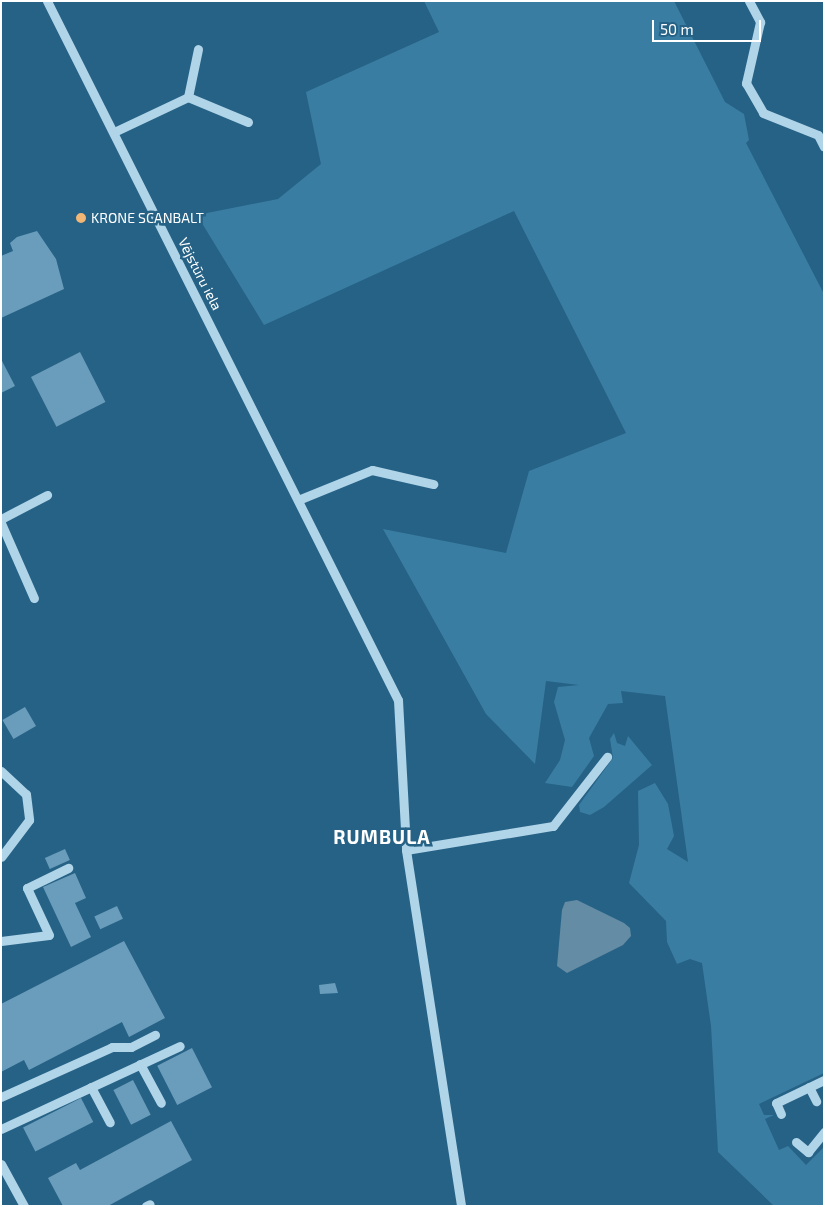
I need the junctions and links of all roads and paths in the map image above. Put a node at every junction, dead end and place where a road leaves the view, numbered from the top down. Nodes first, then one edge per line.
1 (47, 1) edge
2 (749, 1) edge
3 (198, 49) dead end
4 (188, 97) junction
5 (248, 122) dead end
6 (114, 132) junction
7 (824, 147) edge
8 (433, 484) dead end
9 (47, 495) dead end
10 (298, 500) junction
11 (1, 519) edge
12 (1, 523) edge
13 (34, 598) dead end
14 (607, 757) dead end
15 (1, 771) edge
16 (406, 850) junction
17 (1, 857) edge
18 (68, 868) dead end
19 (1, 941) edge
20 (155, 1034) dead end
21 (180, 1046) dead end
22 (140, 1064) junction
23 (824, 1080) edge
24 (91, 1087) junction
25 (809, 1087) junction
26 (1, 1097) edge
27 (816, 1101) dead end
28 (161, 1103) dead end
29 (781, 1114) dead end
30 (110, 1122) dead end
31 (1, 1129) edge
32 (824, 1132) edge
33 (796, 1142) dead end
34 (1, 1164) edge
35 (24, 1206) edge
36 (461, 1206) edge

1 - 6 street, Vējstūru iela
2 - 7 street
3 - 4 street
4 - 5 street
4 - 6 street
6 - 10 street, Vējstūru iela
8 - 10 street
9 - 11 street
10 - 16 street, Vējstūru iela
12 - 13 street
14 - 16 street
15 - 17 street
16 - 36 street, Vējstūru iela
18 - 19 street
20 - 26 street
21 - 22 street
22 - 24 street
22 - 28 street
23 - 25 street
24 - 30 street
24 - 31 street
25 - 27 street
25 - 29 street
32 - 33 street
34 - 35 street

